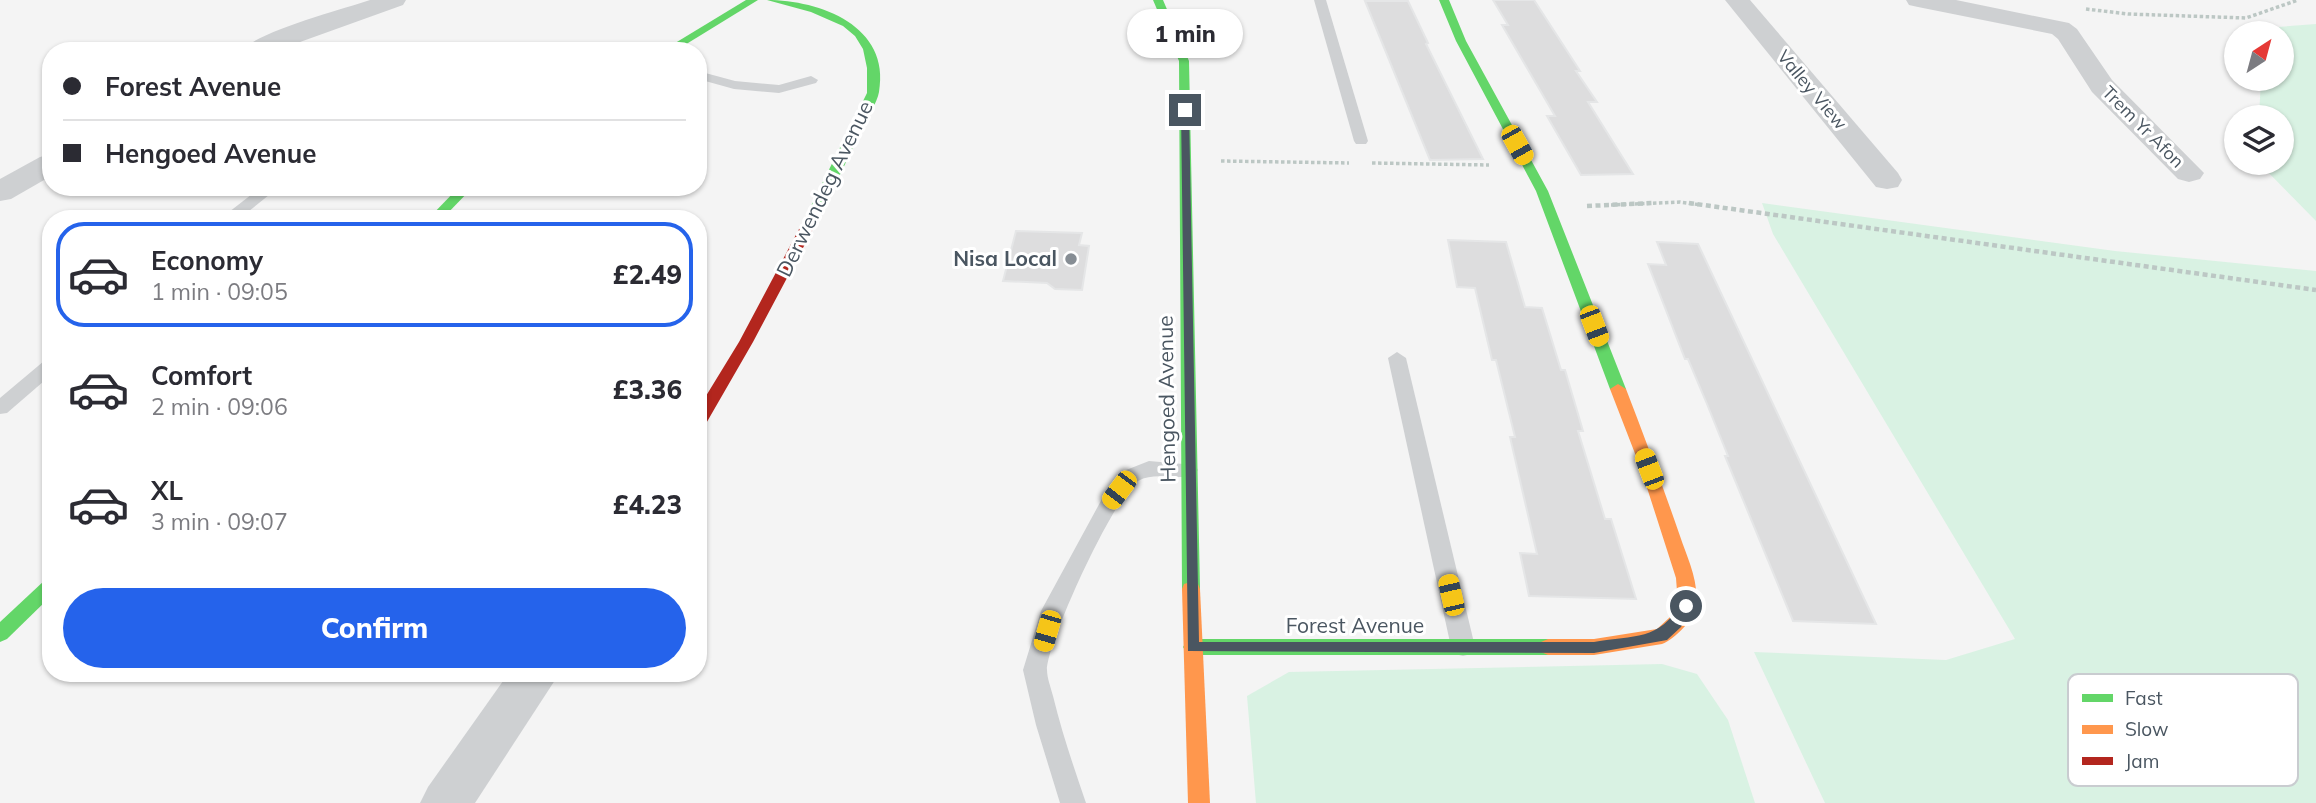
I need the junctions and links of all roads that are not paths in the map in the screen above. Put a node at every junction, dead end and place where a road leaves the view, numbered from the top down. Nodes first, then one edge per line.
1 (394, 0) edge
2 (753, 0) edge
3 (772, 0) edge
4 (1158, 0) edge
5 (1320, 0) edge
6 (1444, 0) edge
7 (1737, 0) edge
8 (1918, 0) edge
9 (272, 42) edge
10 (682, 42) edge
11 (707, 78) edge
12 (811, 80) dead end
13 (1362, 141) dead end
14 (42, 168) edge
15 (2189, 173) dead end
16 (1887, 180) dead end
17 (0, 192) edge
18 (259, 196) edge
19 (458, 196) edge
20 (240, 210) edge
21 (443, 210) edge
22 (1398, 358) dead end
23 (42, 373) edge
24 (0, 408) edge
25 (707, 409) edge
26 (1188, 470) junction
27 (42, 594) edge
28 (0, 634) edge
29 (1463, 647) junction
30 (1193, 648) junction
31 (529, 682) edge
32 (446, 803) edge
33 (1073, 803) edge
34 (1199, 803) edge

1 - 9 street
2 - 10 street
3 - 25 street, Derwendeg Avenue
4 - 26 street, Hengoed Avenue
5 - 13 lane
6 - 29 street, Forest Avenue
7 - 16 street, Valley View
8 - 15 street, Trem Yr Afon
11 - 12 lane
14 - 17 street
18 - 20 lane
19 - 21 street
22 - 29 lane
23 - 24 lane
26 - 30 street, Hengoed Avenue
26 - 33 lane
27 - 28 street
29 - 30 street, Forest Avenue
30 - 34 street, Hengoed Avenue
31 - 32 street

